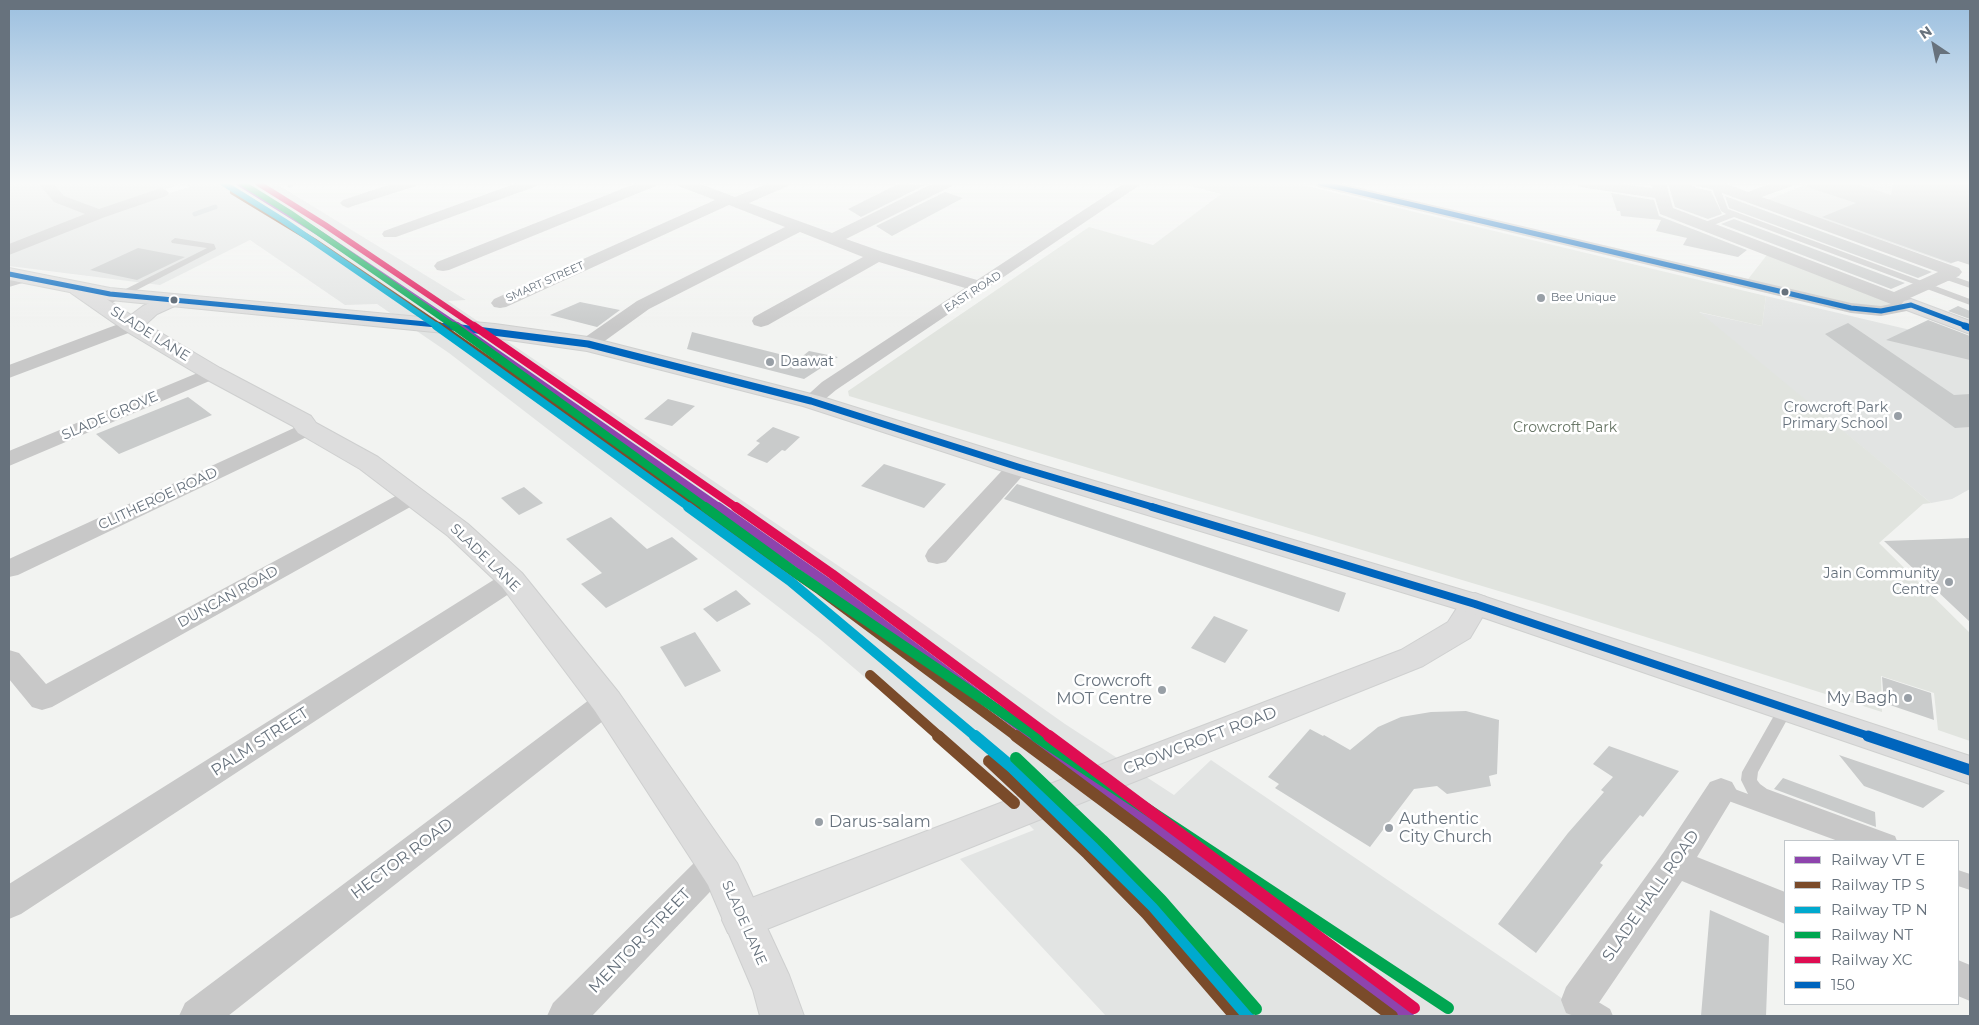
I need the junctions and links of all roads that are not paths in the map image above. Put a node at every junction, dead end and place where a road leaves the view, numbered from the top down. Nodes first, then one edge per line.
1 (57, 231) edge
2 (399, 231) edge
3 (532, 231) edge
4 (665, 231) edge
5 (790, 231) edge
6 (809, 231) edge
7 (850, 231) edge
8 (1065, 231) edge
9 (1519, 231) edge
10 (1716, 231) edge
11 (1779, 231) edge
12 (1834, 231) edge
13 (390, 234) dead end
14 (833, 239) junction
15 (175, 241) dead end
16 (9, 250) edge
17 (877, 256) junction
18 (443, 266) dead end
19 (1948, 274) junction
20 (14, 278) edge
21 (1924, 285) junction
22 (1970, 285) edge
23 (980, 287) junction
24 (78, 289) junction
25 (122, 295) junction
26 (172, 300) junction
27 (1902, 302) junction
28 (1970, 302) edge
29 (500, 303) dead end
30 (103, 304) junction
31 (761, 322) dead end
32 (132, 326) junction
33 (1970, 328) edge
34 (588, 344) junction
35 (9, 372) edge
36 (212, 373) junction
37 (811, 402) junction
38 (308, 428) junction
39 (9, 459) edge
40 (1018, 467) junction
41 (413, 496) junction
42 (937, 556) dead end
43 (9, 570) edge
44 (512, 580) junction
45 (1475, 604) junction
46 (9, 660) edge
47 (607, 702) junction
48 (1785, 709) junction
49 (1970, 770) edge
50 (1721, 792) joint
51 (1855, 840) edge
52 (1886, 840) edge
53 (1675, 864) junction
54 (714, 865) junction
55 (9, 903) edge
56 (1784, 908) edge
57 (742, 920) junction
58 (1591, 1008) edge
59 (198, 1016) edge
60 (566, 1016) edge
61 (782, 1016) edge

1 - 16 street
2 - 13 street
3 - 18 street
4 - 29 street, SMART STREET
5 - 34 street
6 - 14 street
7 - 14 street
8 - 23 street, EAST ROAD
9 - 27 street
10 - 27 street
11 - 21 lane
12 - 19 street
14 - 17 street
15 - 25 lane
17 - 23 street
17 - 31 street
19 - 21 street
19 - 22 lane
20 - 24 main road
21 - 27 street
21 - 28 lane
23 - 37 street, EAST ROAD
24 - 25 main road
24 - 30 main road, SLADE LANE
25 - 26 main road
25 - 30 lane
26 - 32 main road
26 - 34 main road
27 - 33 main road
30 - 32 main road, SLADE LANE
32 - 35 street
32 - 36 main road, SLADE LANE
34 - 37 main road
36 - 38 main road, SLADE LANE
36 - 39 street, SLADE GROVE
37 - 40 main road
38 - 41 main road, SLADE LANE
38 - 43 street, CLITHEROE ROAD
40 - 42 street
40 - 45 main road
41 - 44 main road, SLADE LANE
41 - 46 street, DUNCAN ROAD
44 - 47 main road, SLADE LANE
44 - 55 street, PALM STREET
45 - 48 main road
45 - 57 main road, CROWCROFT ROAD
47 - 54 main road, SLADE LANE
47 - 59 street, HECTOR ROAD
48 - 49 main road
48 - 52 lane
50 - 51 lane
50 - 53 street, SLADE HALL ROAD
53 - 56 street
53 - 58 street, SLADE HALL ROAD
54 - 57 main road, SLADE LANE
54 - 60 street, MENTOR STREET
57 - 61 main road, SLADE LANE

